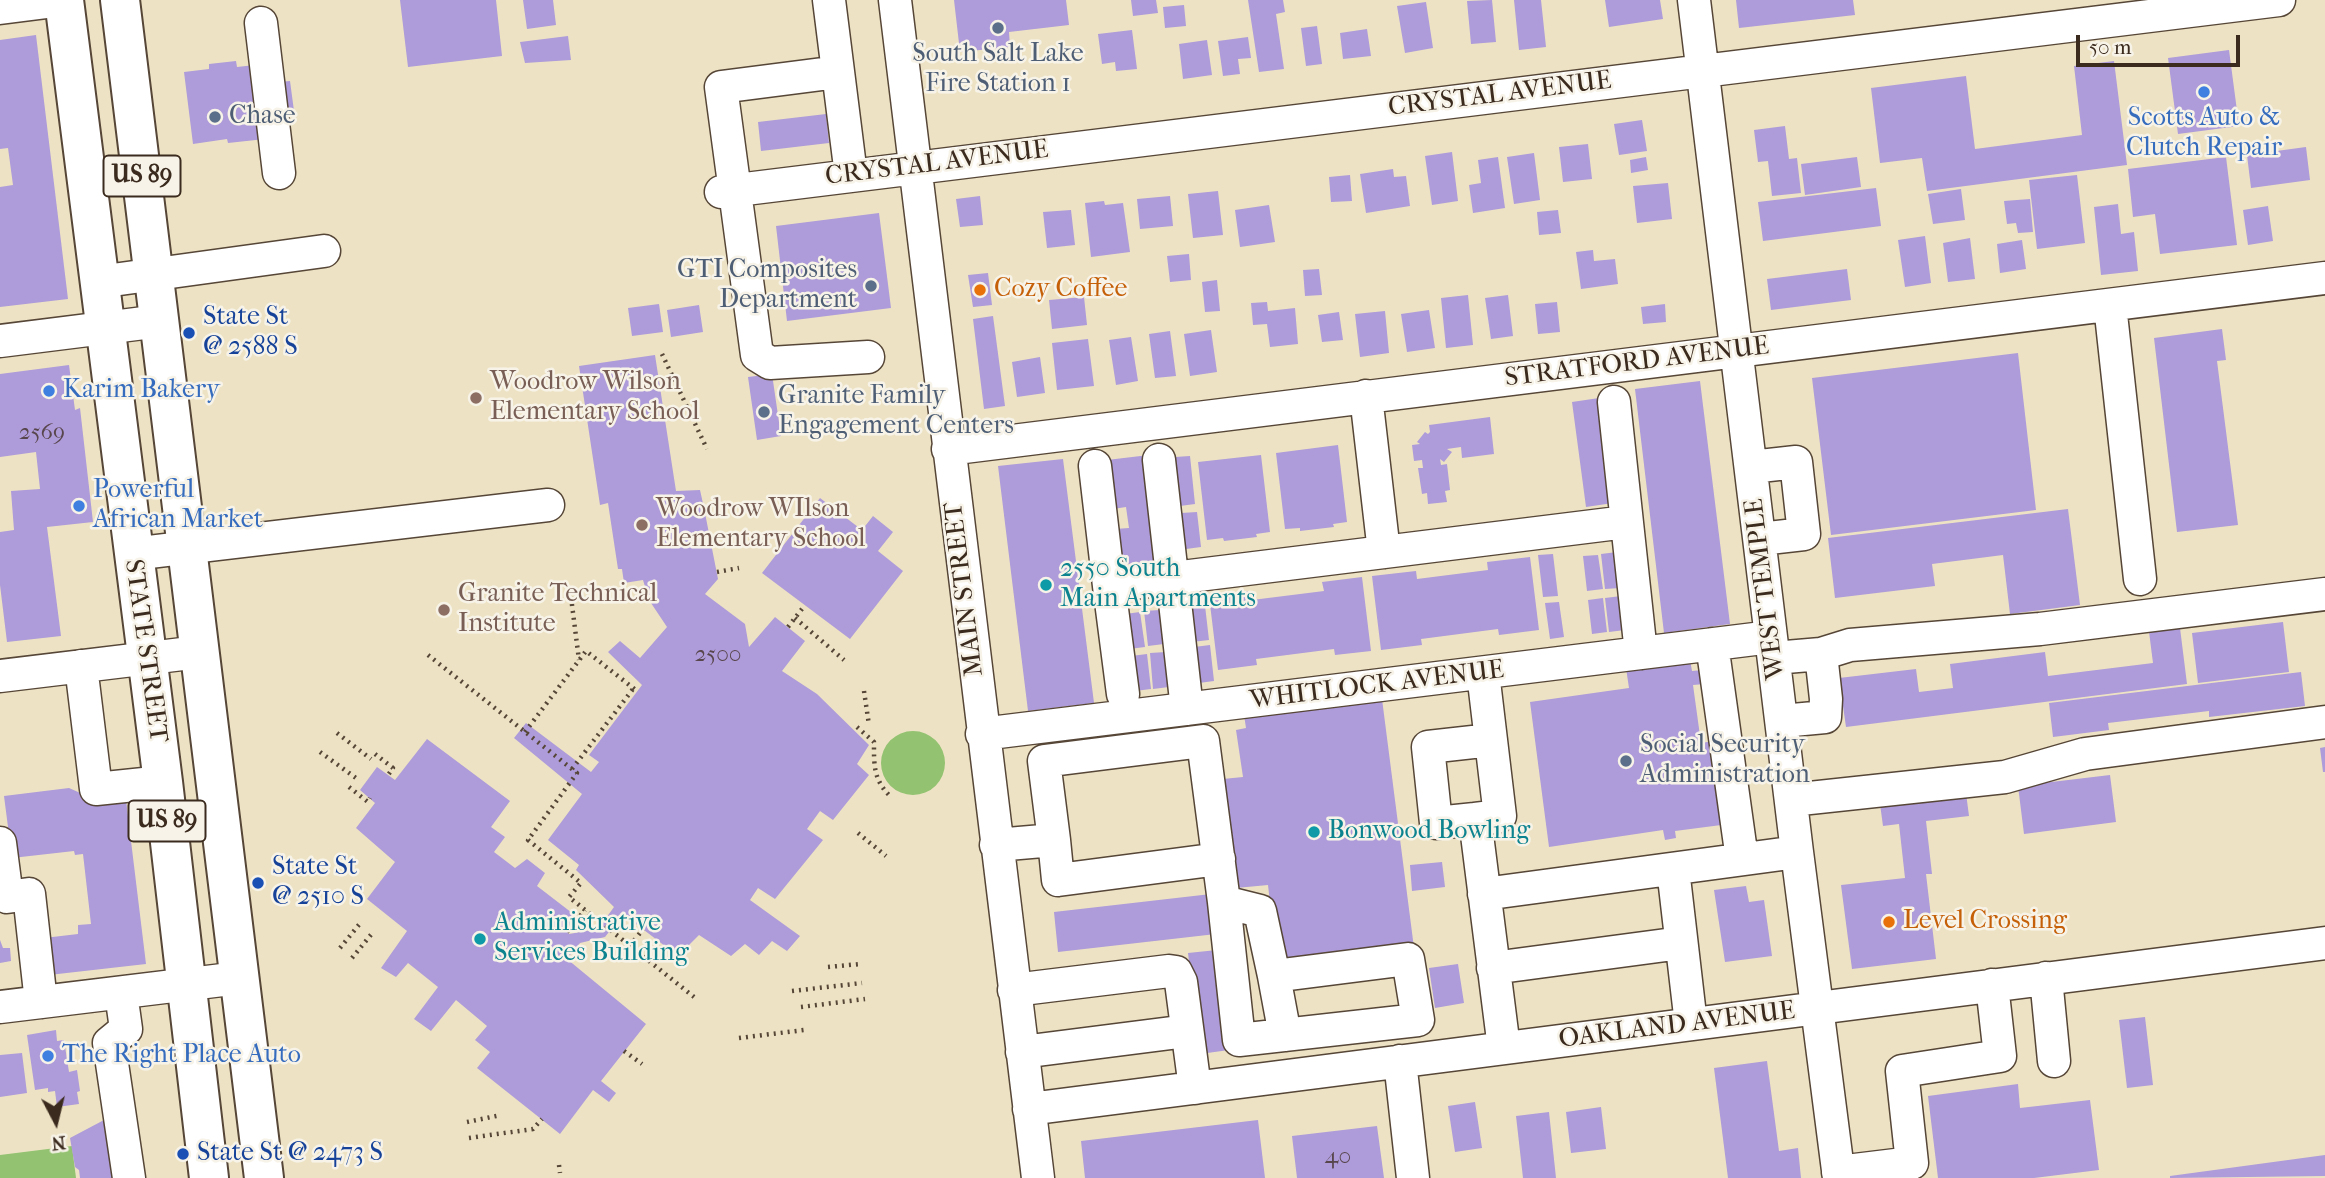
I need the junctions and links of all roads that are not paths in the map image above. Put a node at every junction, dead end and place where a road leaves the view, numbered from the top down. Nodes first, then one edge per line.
1 (63, 0) edge
2 (120, 0) edge
3 (829, 0) edge
4 (895, 0) edge
5 (1694, 0) edge
6 (2273, 0) edge
7 (0, 8) edge
8 (261, 23) dead end
9 (1703, 70) junction
10 (838, 72) junction
11 (916, 167) junction
12 (279, 173) dead end
13 (850, 175) junction
14 (728, 191) junction
15 (324, 251) dead end
16 (153, 276) junction
17 (2325, 278) edge
18 (98, 282) junction
19 (2110, 305) junction
20 (160, 321) junction
21 (105, 328) junction
22 (0, 341) edge
23 (1737, 351) junction
24 (867, 357) dead end
25 (1366, 396) junction
26 (1614, 401) dead end
27 (948, 449) junction
28 (1159, 460) dead end
29 (1095, 466) dead end
30 (1751, 467) junction
31 (548, 505) dead end
32 (1626, 522) junction
33 (1760, 539) junction
34 (188, 548) junction
35 (1384, 552) junction
36 (132, 554) junction
37 (1173, 578) junction
38 (2140, 579) dead end
39 (1110, 586) junction
40 (2325, 594) edge
41 (1712, 644) junction
42 (1772, 648) junction
43 (199, 652) junction
44 (1641, 653) junction
45 (1821, 654) junction
46 (147, 658) junction
47 (81, 666) junction
48 (1483, 673) junction
49 (0, 676) edge
50 (1123, 694) dead end
51 (1187, 709) junction
52 (1782, 721) junction
53 (2325, 722) edge
54 (982, 734) junction
55 (1491, 740) junction
56 (163, 782) junction
57 (1791, 800) junction
58 (1475, 819) junction
59 (1054, 840) junction
60 (0, 843) edge
61 (996, 845) junction
62 (1797, 852) junction
63 (1219, 859) junction
64 (1742, 859) junction
65 (1673, 869) junction
66 (1484, 894) junction
67 (1224, 902) junction
68 (1681, 943) junction
69 (2325, 943) edge
70 (1493, 968) junction
71 (1274, 976) junction
72 (239, 978) junction
73 (2046, 978) junction
74 (186, 985) junction
75 (1992, 985) junction
76 (1014, 990) junction
77 (121, 993) junction
78 (41, 1002) junction
79 (0, 1007) edge
80 (1817, 1008) junction
81 (1691, 1024) junction
82 (1187, 1031) junction
83 (1285, 1035) junction
84 (1504, 1048) junction
85 (1022, 1052) junction
86 (1400, 1061) junction
87 (2054, 1061) dead end
88 (1195, 1088) junction
89 (1029, 1109) junction
90 (1839, 1175) edge
91 (128, 1178) edge
92 (209, 1178) edge
93 (264, 1178) edge
94 (1038, 1178) edge
95 (1413, 1178) edge

1 - 7 street
1 - 18 main road, STATE STREET / US 89
2 - 16 main road, STATE STREET / US 89
3 - 10 street
4 - 11 street, MAIN STREET
5 - 9 street, WEST TEMPLE
6 - 9 street, CRYSTAL AVENUE
8 - 12 street
9 - 11 street, CRYSTAL AVENUE
9 - 23 street, WEST TEMPLE
10 - 13 street
10 - 14 street
11 - 13 street, CRYSTAL AVENUE
11 - 27 street, MAIN STREET
13 - 14 street, CRYSTAL AVENUE
14 - 24 street
15 - 16 street
16 - 18 street
16 - 20 main road, STATE STREET / US 89
17 - 19 street, STRATFORD AVENUE
18 - 21 main road, STATE STREET / US 89
19 - 23 street, STRATFORD AVENUE
19 - 38 street
20 - 21 street
20 - 34 main road, STATE STREET / US 89
21 - 22 street
21 - 36 main road, STATE STREET / US 89
23 - 25 street, STRATFORD AVENUE
23 - 30 street, WEST TEMPLE
25 - 27 street, STRATFORD AVENUE
25 - 35 street
26 - 32 street
27 - 54 street, MAIN STREET
28 - 37 street
29 - 39 street
30 - 33 street, WEST TEMPLE
30 - 33 street
31 - 34 street
32 - 35 street
32 - 44 street
33 - 42 street, WEST TEMPLE
34 - 36 street
34 - 43 main road, STATE STREET / US 89
35 - 37 street
36 - 46 main road, STATE STREET / US 89
37 - 39 street
37 - 51 street
39 - 50 street
40 - 45 street, WHITLOCK AVENUE
41 - 42 street, WHITLOCK AVENUE
41 - 44 street, WHITLOCK AVENUE
41 - 64 street
42 - 45 street, WHITLOCK AVENUE
42 - 52 street, WEST TEMPLE
43 - 46 street
43 - 72 main road, STATE STREET / US 89
44 - 48 street, WHITLOCK AVENUE
45 - 52 street
46 - 47 street
46 - 56 main road, STATE STREET / US 89
47 - 49 street
47 - 56 street
48 - 51 street, WHITLOCK AVENUE
48 - 55 street
51 - 54 street, WHITLOCK AVENUE
52 - 57 street, WEST TEMPLE
53 - 57 street
54 - 61 street, MAIN STREET
55 - 58 street
55 - 58 street
56 - 74 main road, STATE STREET / US 89
57 - 62 street, WEST TEMPLE
58 - 66 street
59 - 61 street
59 - 63 street
59 - 63 street
60 - 78 street
61 - 76 street, MAIN STREET
62 - 64 street
62 - 80 street, WEST TEMPLE
63 - 67 street
64 - 65 street
65 - 66 street
65 - 68 street
66 - 70 street
67 - 71 street
67 - 83 street
68 - 70 street
68 - 81 street
69 - 73 street, OAKLAND AVENUE
70 - 84 street
71 - 83 street
71 - 83 street
72 - 74 street
72 - 93 main road, STATE STREET / US 89
73 - 75 street, OAKLAND AVENUE
73 - 87 street
74 - 77 street
74 - 92 main road, STATE STREET / US 89
75 - 80 street, OAKLAND AVENUE
75 - 90 street
76 - 82 street
76 - 85 street, MAIN STREET
77 - 78 street
77 - 91 street
78 - 79 street
80 - 81 street, OAKLAND AVENUE
80 - 90 street, WEST TEMPLE
81 - 84 street, OAKLAND AVENUE
82 - 85 street
82 - 88 street
84 - 86 street, OAKLAND AVENUE
85 - 89 street, MAIN STREET
86 - 88 street, OAKLAND AVENUE
86 - 95 street
88 - 89 street, OAKLAND AVENUE
89 - 94 street, MAIN STREET

